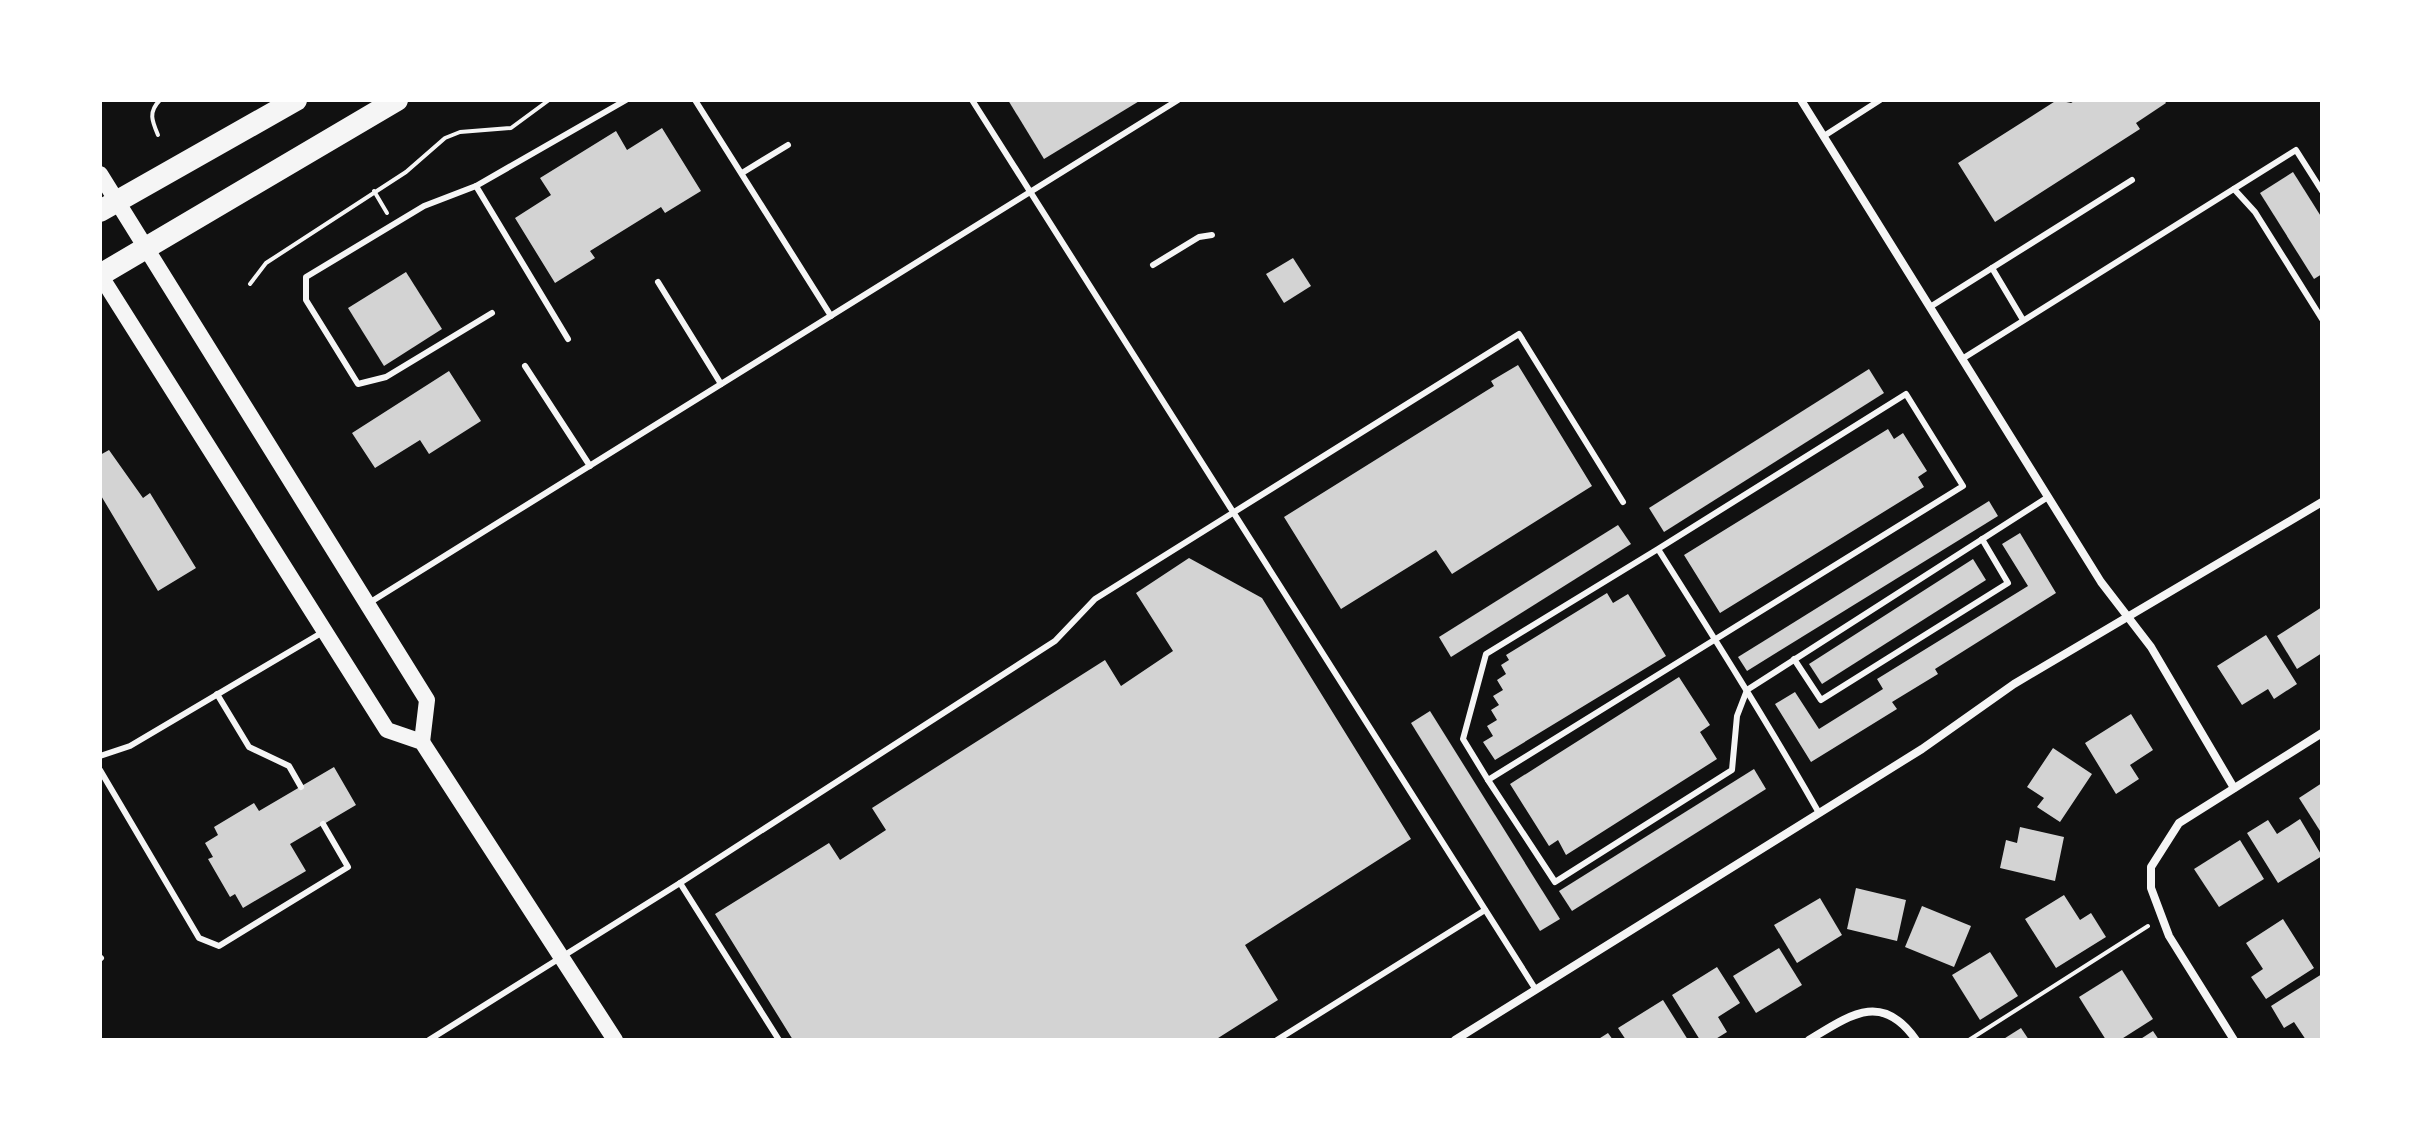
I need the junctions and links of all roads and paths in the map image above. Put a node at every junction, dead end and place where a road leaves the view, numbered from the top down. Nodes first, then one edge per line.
1 (160, 100) edge
2 (296, 100) edge
3 (397, 100) edge
4 (549, 100) edge
5 (626, 100) edge
6 (695, 100) edge
7 (972, 100) edge
8 (1178, 100) edge
9 (1801, 100) edge
10 (1880, 100) edge
11 (158, 135) dead end
12 (1824, 136) junction
13 (788, 145) dead end
14 (742, 173) junction
15 (100, 174) edge
16 (2132, 180) dead end
17 (476, 186) junction
18 (2234, 189) junction
19 (374, 191) junction
20 (2322, 191) edge
21 (1030, 192) junction
22 (109, 206) edge
23 (393, 224) junction
24 (1212, 235) dead end
25 (146, 249) junction
26 (1153, 265) dead end
27 (1992, 268) junction
28 (100, 275) edge
29 (658, 282) dead end
30 (250, 284) dead end
31 (1930, 307) junction
32 (492, 313) dead end
33 (831, 316) junction
34 (2322, 319) edge
35 (2023, 320) junction
36 (568, 339) dead end
37 (1962, 359) junction
38 (525, 366) dead end
39 (721, 384) junction
40 (590, 466) junction
41 (2048, 497) junction
42 (1623, 502) dead end
43 (2322, 502) edge
44 (1233, 513) junction
45 (1982, 539) junction
46 (1658, 549) junction
47 (369, 604) junction
48 (2126, 615) junction
49 (326, 630) junction
50 (1714, 639) junction
51 (1794, 659) junction
52 (1747, 690) junction
53 (217, 694) junction
54 (2322, 733) edge
55 (422, 742) junction
56 (100, 756) edge
57 (100, 770) edge
58 (1488, 780) junction
59 (301, 787) dead end
60 (2234, 788) junction
61 (1819, 813) junction
62 (323, 824) dead end
63 (680, 883) junction
64 (1485, 910) junction
65 (2160, 918) junction
66 (561, 957) junction
67 (1536, 990) junction
68 (429, 1040) edge
69 (615, 1040) edge
70 (779, 1040) edge
71 (1277, 1040) edge
72 (1455, 1040) edge
73 (1809, 1040) edge
74 (1916, 1040) edge
75 (1969, 1040) edge
76 (2234, 1040) edge

1 - 11 path
2 - 22 highway
3 - 25 highway
4 - 19 path
5 - 17 lane
6 - 14 lane
7 - 21 lane
8 - 21 lane
9 - 12 street
10 - 12 lane
12 - 31 street
13 - 14 lane
14 - 33 lane
15 - 22 main road
16 - 27 lane
17 - 23 lane
17 - 36 lane
18 - 20 lane
18 - 34 lane
18 - 35 lane
19 - 23 path
19 - 30 path
21 - 33 lane
21 - 44 lane
22 - 25 main road
23 - 32 lane
24 - 26 lane
25 - 28 highway
25 - 47 main road
27 - 31 lane
27 - 35 lane
28 - 49 main road
29 - 39 lane
31 - 37 street
33 - 39 lane
35 - 37 lane
37 - 41 street
38 - 40 lane
39 - 40 lane
40 - 47 lane
41 - 45 lane
41 - 48 street
42 - 44 lane
43 - 48 street
44 - 63 lane
44 - 64 lane
45 - 51 lane
45 - 51 lane
46 - 50 lane
46 - 50 lane
46 - 58 lane
47 - 55 main road
48 - 60 street
48 - 61 street
49 - 53 lane
49 - 55 main road
50 - 52 lane
50 - 58 lane
51 - 52 lane
52 - 58 lane
52 - 61 lane
53 - 56 lane
53 - 59 lane
54 - 60 street
55 - 66 main road
57 - 62 lane
60 - 65 street
61 - 67 street
63 - 66 lane
63 - 70 lane
64 - 67 lane
64 - 71 lane
65 - 75 path
65 - 76 street
66 - 68 lane
66 - 69 main road
67 - 72 street
73 - 74 street

